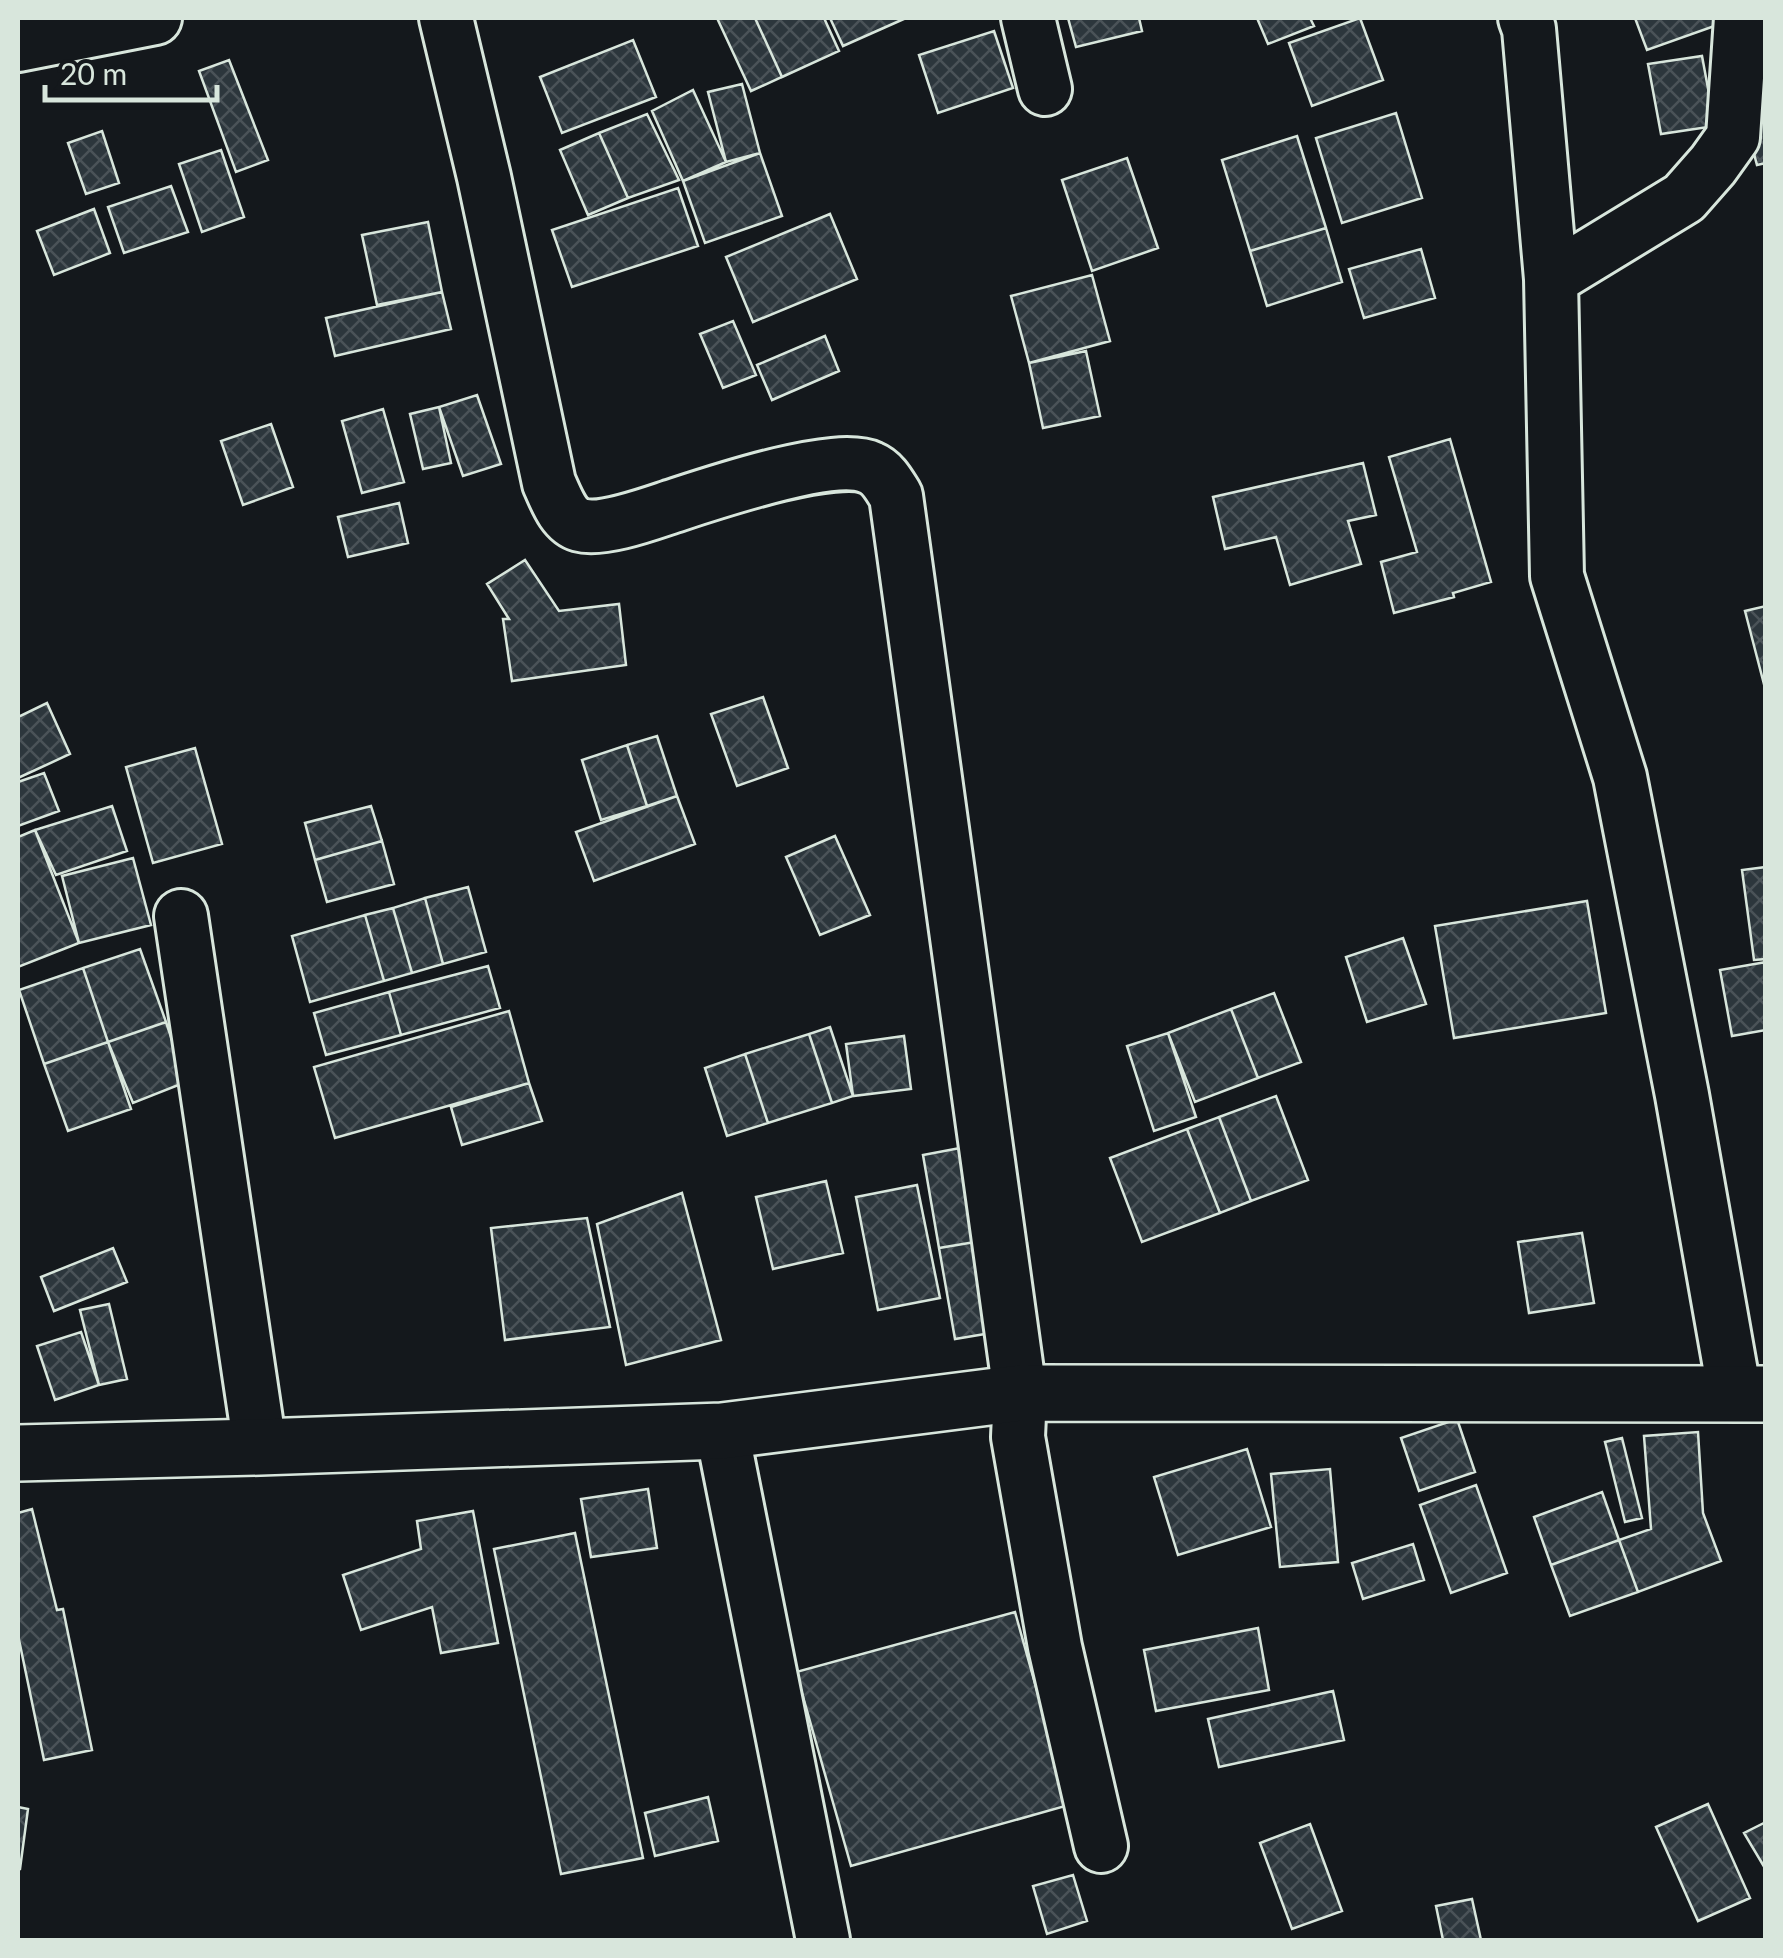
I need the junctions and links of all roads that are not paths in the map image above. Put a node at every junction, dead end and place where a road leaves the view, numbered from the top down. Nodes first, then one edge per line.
1 (155, 18) edge
2 (446, 18) edge
3 (1028, 18) edge
4 (1525, 18) edge
5 (1741, 18) edge
6 (23, 35) edge
7 (1045, 89) dead end
8 (1552, 279) junction
9 (181, 916) dead end
10 (1020, 1393) junction
11 (1750, 1395) edge
12 (722, 1431) junction
13 (260, 1448) junction
14 (18, 1453) edge
15 (1102, 1846) dead end
16 (823, 1940) edge

1 - 6 street
2 - 10 street
3 - 7 street
4 - 8 street
5 - 8 street
8 - 11 street
9 - 13 street
10 - 11 street
10 - 12 street
10 - 15 street
12 - 13 street
12 - 16 street
13 - 14 street

